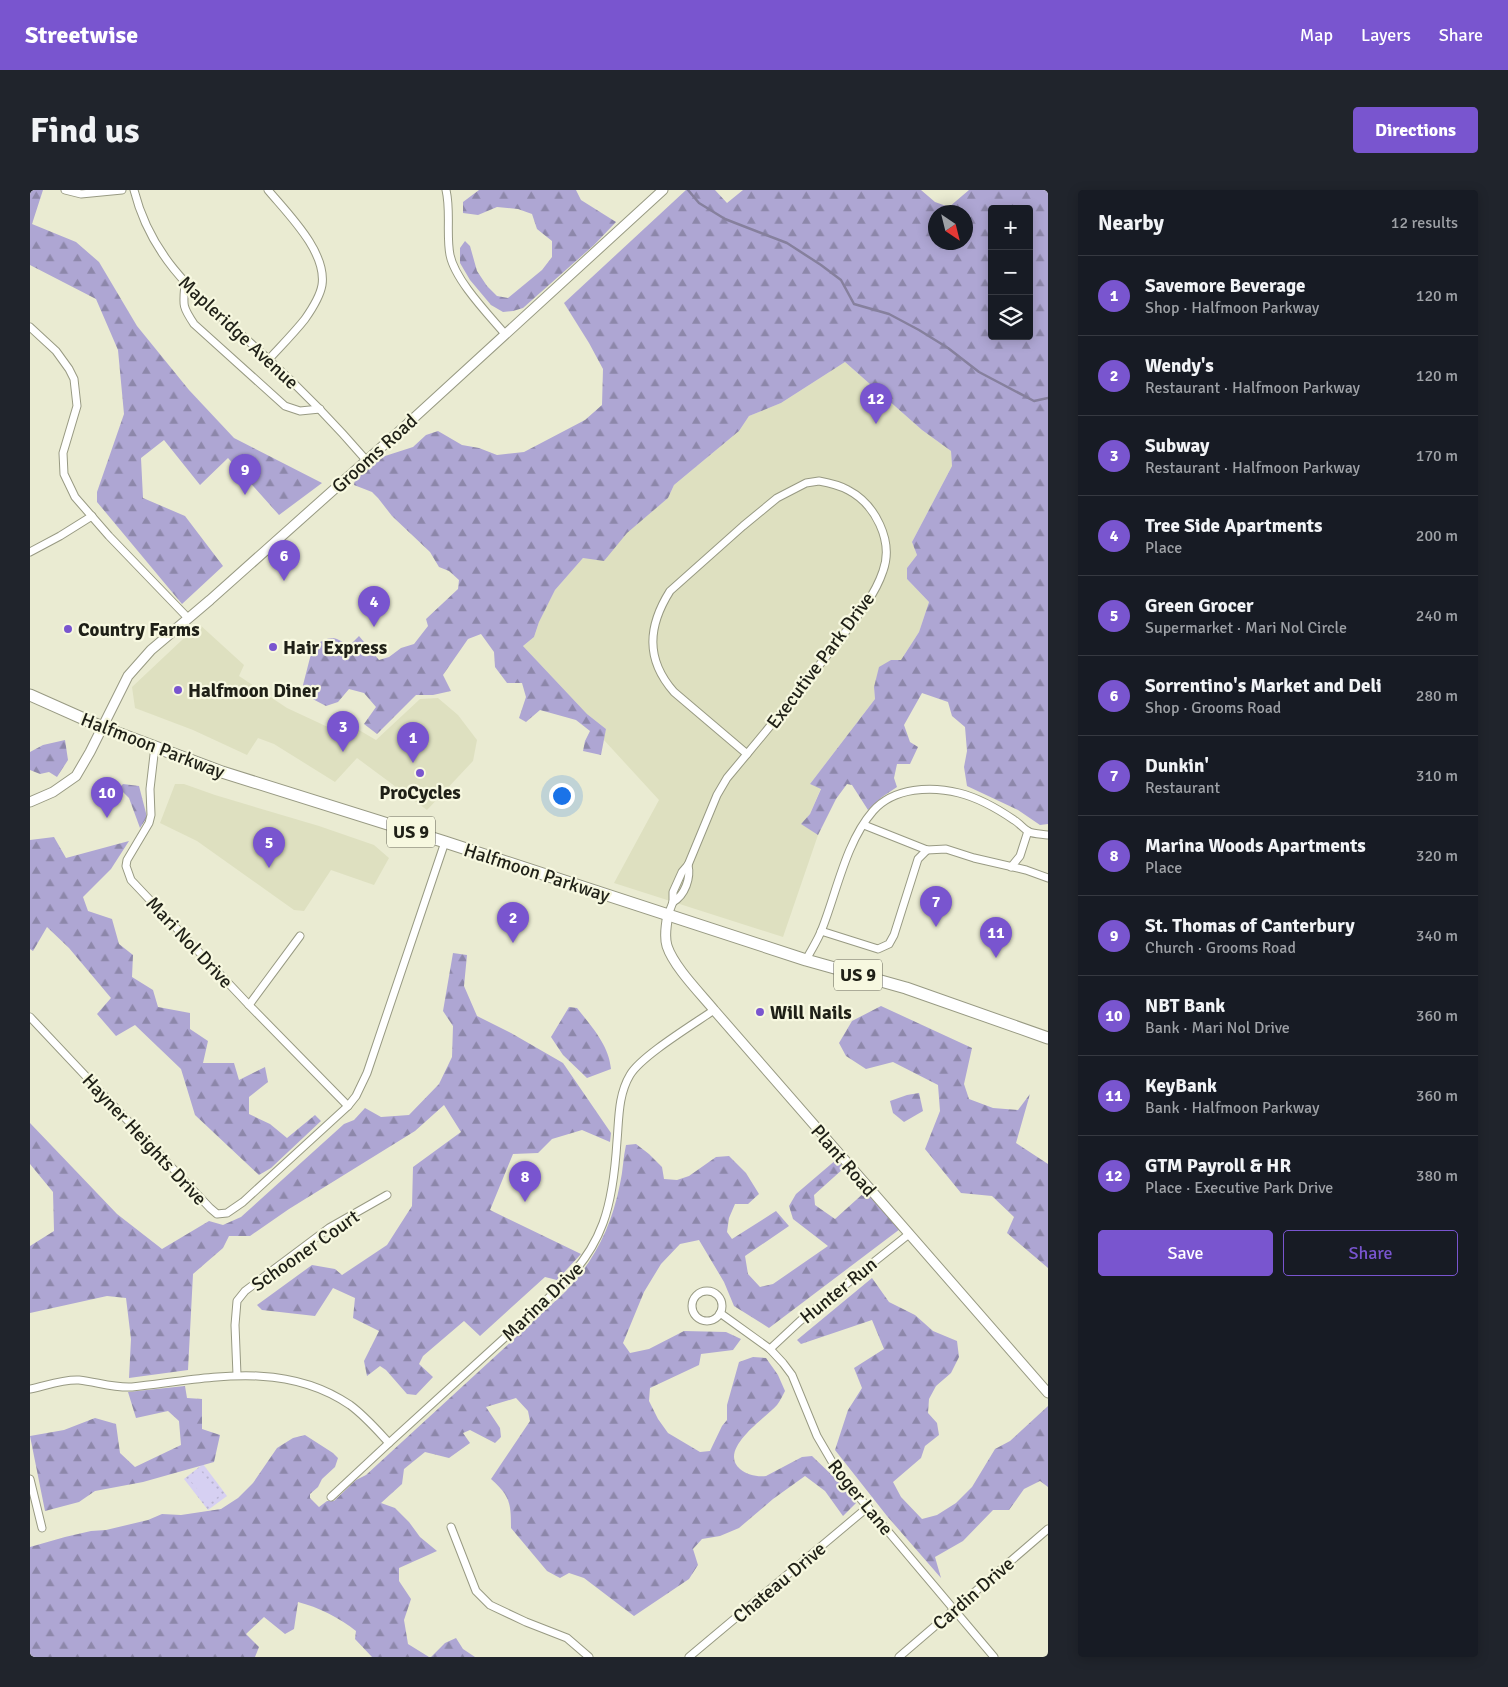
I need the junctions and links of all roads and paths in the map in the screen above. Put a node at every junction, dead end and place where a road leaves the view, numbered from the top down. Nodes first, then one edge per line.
1 (65, 190) edge
2 (122, 190) edge
3 (134, 190) edge
4 (268, 190) edge
5 (446, 190) edge
6 (663, 190) edge
7 (185, 284) junction
8 (30, 327) edge
9 (505, 334) junction
10 (269, 359) junction
11 (320, 409) junction
12 (366, 460) junction
13 (92, 516) junction
14 (30, 552) edge
15 (188, 618) junction
16 (30, 695) edge
17 (102, 727) junction
18 (155, 746) junction
19 (747, 754) junction
20 (30, 802) edge
21 (864, 825) junction
22 (1028, 832) junction
23 (1048, 835) edge
24 (446, 842) junction
25 (927, 850) junction
26 (1011, 867) junction
27 (1048, 878) edge
28 (668, 915) junction
29 (822, 931) junction
30 (300, 936) dead end
31 (806, 960) junction
32 (249, 1005) junction
33 (714, 1010) junction
34 (30, 1017) edge
35 (1048, 1038) edge
36 (348, 1106) junction
37 (387, 1194) dead end
38 (909, 1234) junction
39 (720, 1313) junction
40 (770, 1348) junction
41 (237, 1375) junction
42 (30, 1389) edge
43 (1048, 1393) edge
44 (388, 1443) junction
45 (30, 1479) edge
46 (331, 1497) dead end
47 (868, 1507) junction
48 (451, 1527) dead end
49 (42, 1528) dead end
50 (1048, 1529) edge
51 (955, 1608) junction
52 (589, 1657) edge
53 (689, 1657) edge
54 (899, 1657) edge
55 (994, 1657) edge

1 - 2 street
3 - 7 street, Mapleridge Avenue
4 - 10 street
5 - 9 street
6 - 9 street, Grooms Road
7 - 10 street, Mapleridge Avenue
7 - 11 street
8 - 13 street
9 - 12 street, Grooms Road
10 - 11 street, Mapleridge Avenue
11 - 12 street, Mapleridge Avenue
12 - 15 street, Grooms Road
13 - 14 street
13 - 15 street
15 - 17 street, Grooms Road
16 - 17 main road, Halfmoon Parkway / US 9
17 - 18 main road, Halfmoon Parkway / US 9
17 - 20 street, Grooms Road
18 - 24 main road, Halfmoon Parkway / US 9
18 - 32 street, Mari Nol Drive
19 - 19 street, Executive Park Drive
19 - 28 street, Executive Park Drive
21 - 22 street
21 - 25 street
21 - 29 street
22 - 23 street
22 - 26 street
24 - 28 main road, Halfmoon Parkway / US 9
24 - 36 street, Hayner Heights Drive
25 - 26 street
25 - 29 street
26 - 27 street
28 - 31 main road, Halfmoon Parkway / US 9
28 - 33 street, Plant Road
29 - 31 street
30 - 32 street
31 - 35 main road, Halfmoon Parkway / US 9
32 - 36 street, Mari Nol Drive
33 - 38 street, Plant Road
33 - 44 street, Marina Drive
34 - 36 street, Hayner Heights Drive
37 - 41 street, Schooner Court
38 - 40 street, Hunter Run
38 - 43 street, Plant Road
39 - 39 street
39 - 40 street, Roger Lane
40 - 47 street, Roger Lane
41 - 42 street
41 - 44 street
44 - 46 street, Marina Drive
45 - 49 street
47 - 51 street, Roger Lane
47 - 53 street, Chateau Drive
48 - 52 street
50 - 51 street, Cardin Drive
51 - 54 street, Cardin Drive
51 - 55 street, Roger Lane

